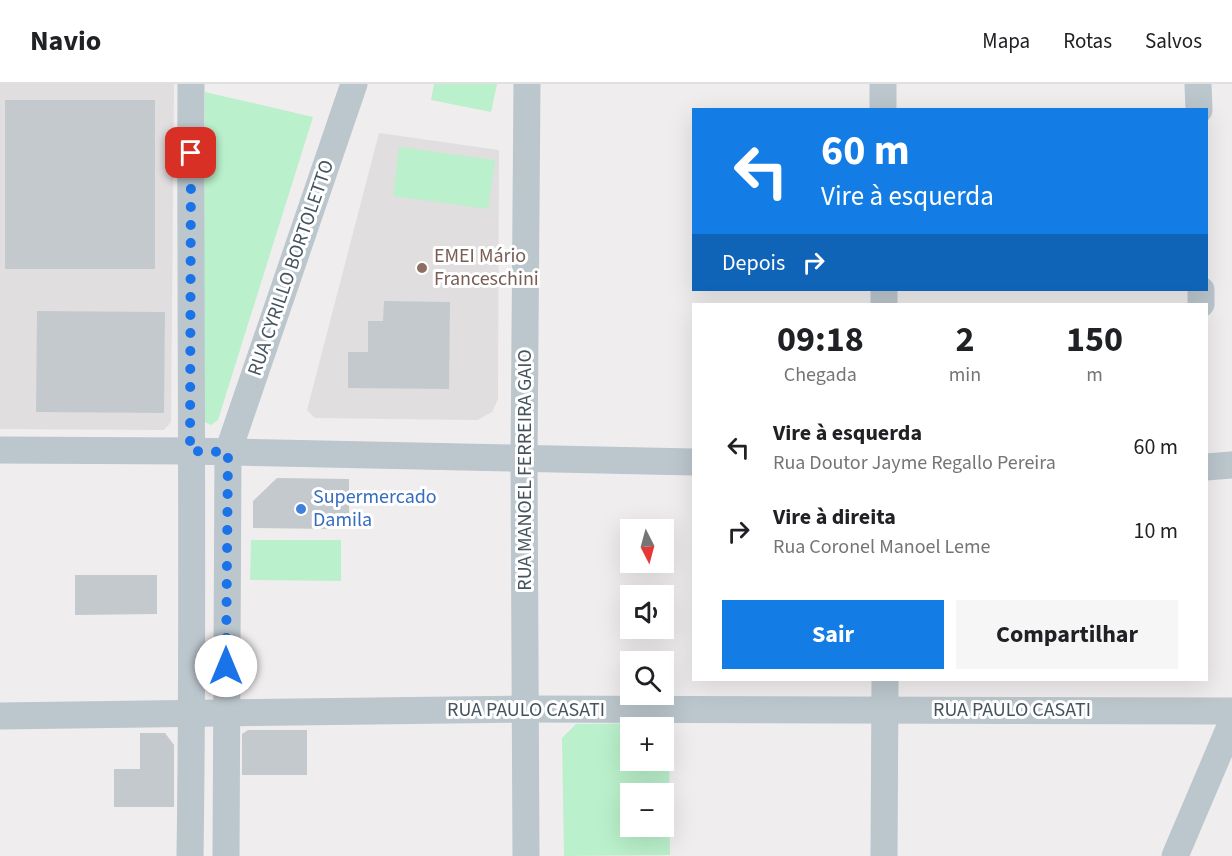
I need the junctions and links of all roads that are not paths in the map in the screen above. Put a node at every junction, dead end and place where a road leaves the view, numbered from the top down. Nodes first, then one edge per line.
1 (191, 84) edge
2 (354, 84) edge
3 (527, 84) edge
4 (883, 84) edge
5 (1198, 84) edge
6 (883, 108) edge
7 (1199, 108) edge
8 (0, 450) edge
9 (190, 451) junction
10 (228, 452) junction
11 (524, 460) junction
12 (692, 462) edge
13 (1232, 465) edge
14 (1208, 466) edge
15 (885, 681) edge
16 (526, 709) junction
17 (885, 709) junction
18 (1232, 711) edge
19 (225, 714) junction
20 (192, 715) junction
21 (0, 716) edge
22 (1232, 722) edge
23 (190, 856) edge
24 (226, 856) edge
25 (526, 856) edge
26 (884, 856) edge
27 (1175, 856) edge

1 - 9 street
2 - 10 street, RUA CYRILLO BORTOLETTO
3 - 11 street, RUA MANOEL FERREIRA GAIO
4 - 6 street
5 - 7 street
8 - 9 street
9 - 10 street
9 - 20 street
10 - 11 street
10 - 19 street, RUA CYRILLO BORTOLETTO
11 - 12 street
11 - 16 street, RUA MANOEL FERREIRA GAIO
13 - 14 street
15 - 17 street
16 - 17 street, RUA PAULO CASATI
16 - 19 street, RUA PAULO CASATI
16 - 25 street, RUA MANOEL FERREIRA GAIO
17 - 18 street, RUA PAULO CASATI
17 - 26 street
19 - 20 street, RUA PAULO CASATI
19 - 24 street, RUA CYRILLO BORTOLETTO
20 - 21 street, RUA PAULO CASATI
20 - 23 street
22 - 27 street

